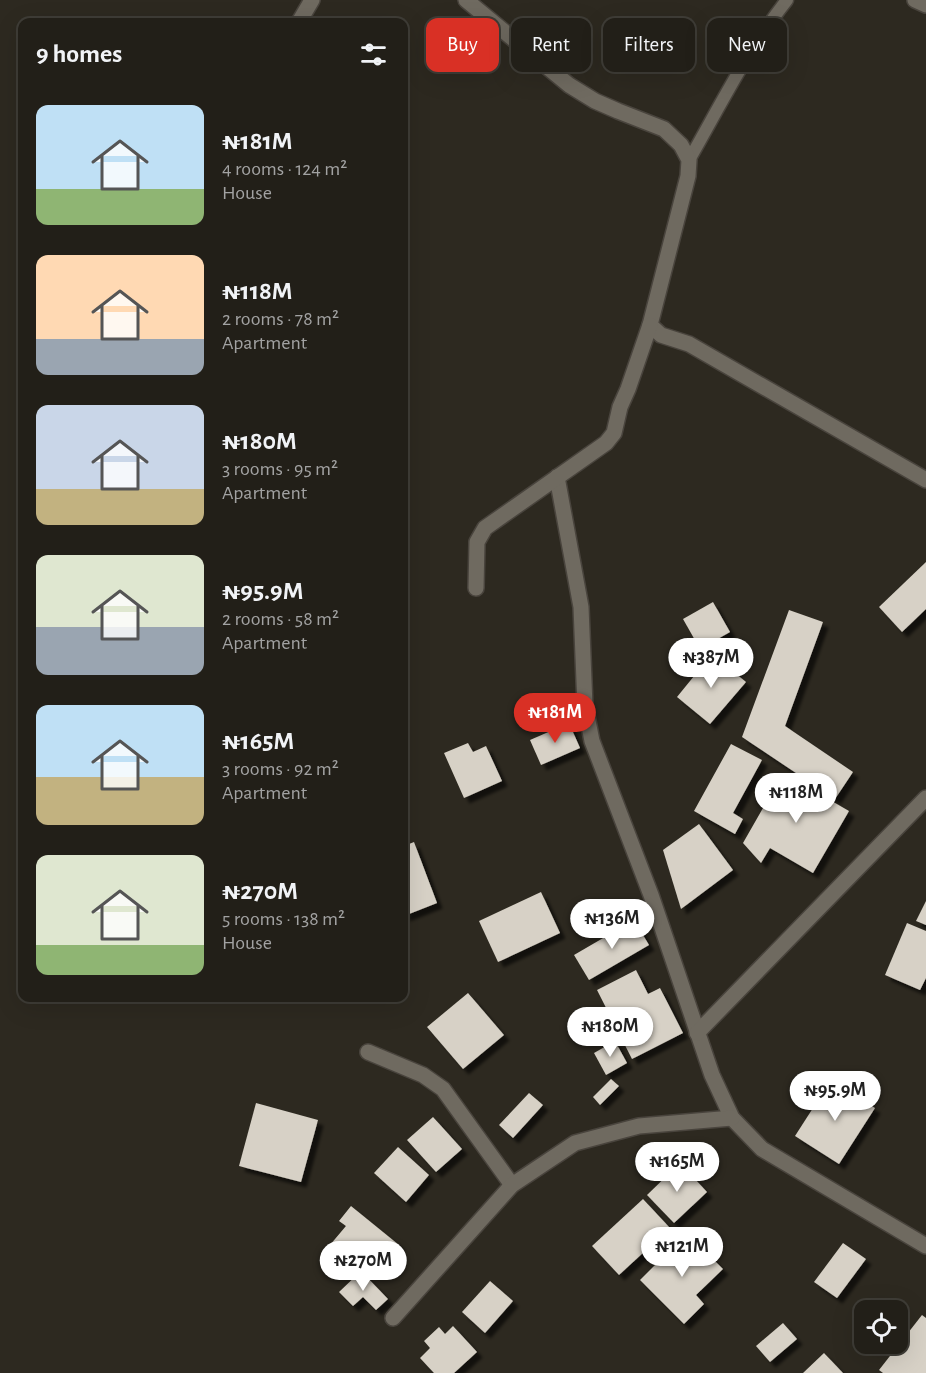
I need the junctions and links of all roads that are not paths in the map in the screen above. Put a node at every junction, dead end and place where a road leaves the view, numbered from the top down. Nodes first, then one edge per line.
1 (312, 0) edge
2 (466, 0) edge
3 (787, 0) edge
4 (915, 0) edge
5 (926, 5) edge
6 (302, 18) edge
7 (689, 160) junction
8 (650, 325) junction
9 (557, 477) junction
10 (926, 480) edge
11 (476, 588) dead end
12 (926, 798) edge
13 (698, 1033) junction
14 (368, 1052) dead end
15 (732, 1118) junction
16 (512, 1185) junction
17 (926, 1246) edge
18 (393, 1318) dead end

1 - 6 street
2 - 7 street
3 - 7 lane
4 - 5 street
7 - 8 street
8 - 9 street
8 - 10 street
9 - 11 street
9 - 13 street
12 - 13 street
13 - 15 street
14 - 16 street
15 - 16 street
15 - 17 street
16 - 18 street

